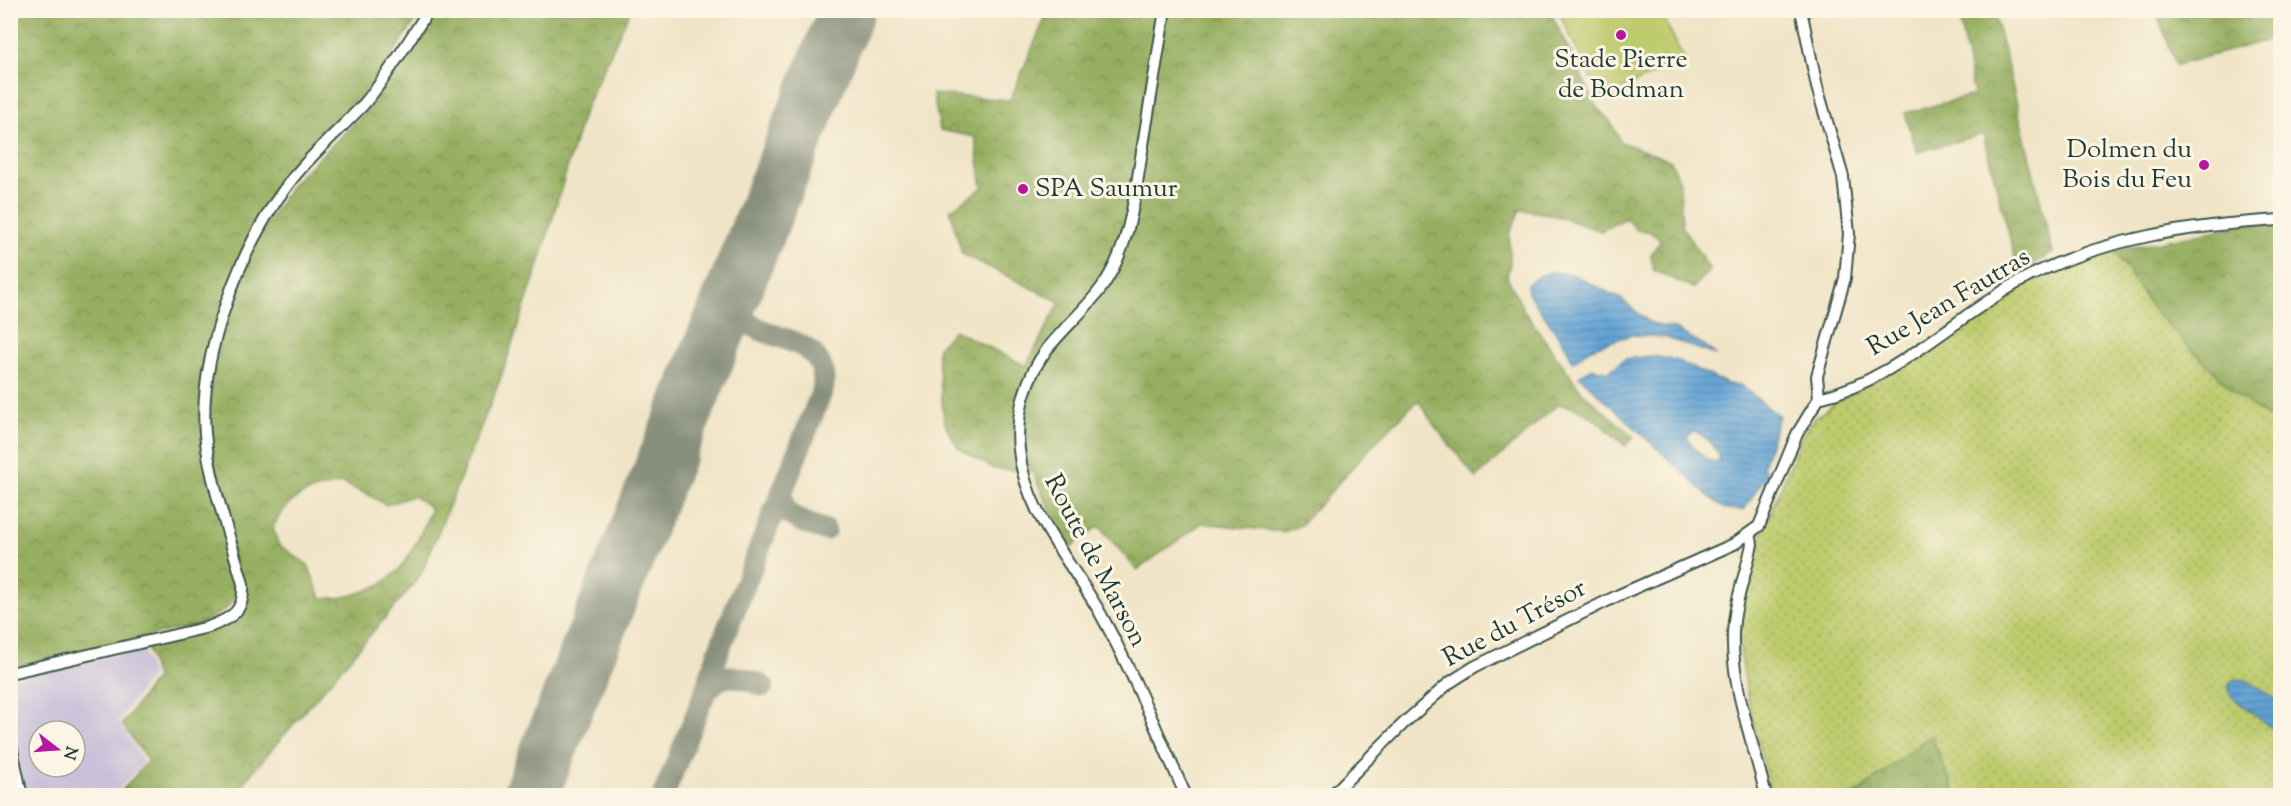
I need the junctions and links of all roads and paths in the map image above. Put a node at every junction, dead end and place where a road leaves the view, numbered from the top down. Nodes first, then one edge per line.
1 (429, 10) edge
2 (1165, 10) edge
3 (1801, 10) edge
4 (2280, 220) edge
5 (1819, 398) junction
6 (1750, 534) junction
7 (10, 673) edge
8 (10, 740) edge
9 (22, 795) edge
10 (1186, 795) edge
11 (1331, 795) edge
12 (1766, 795) edge

1 - 7 street
2 - 10 street, Route de Marson
3 - 5 street
4 - 5 street, Rue Jean Fautras
5 - 6 street
6 - 11 street, Rue du Trésor
6 - 12 street
8 - 9 street

